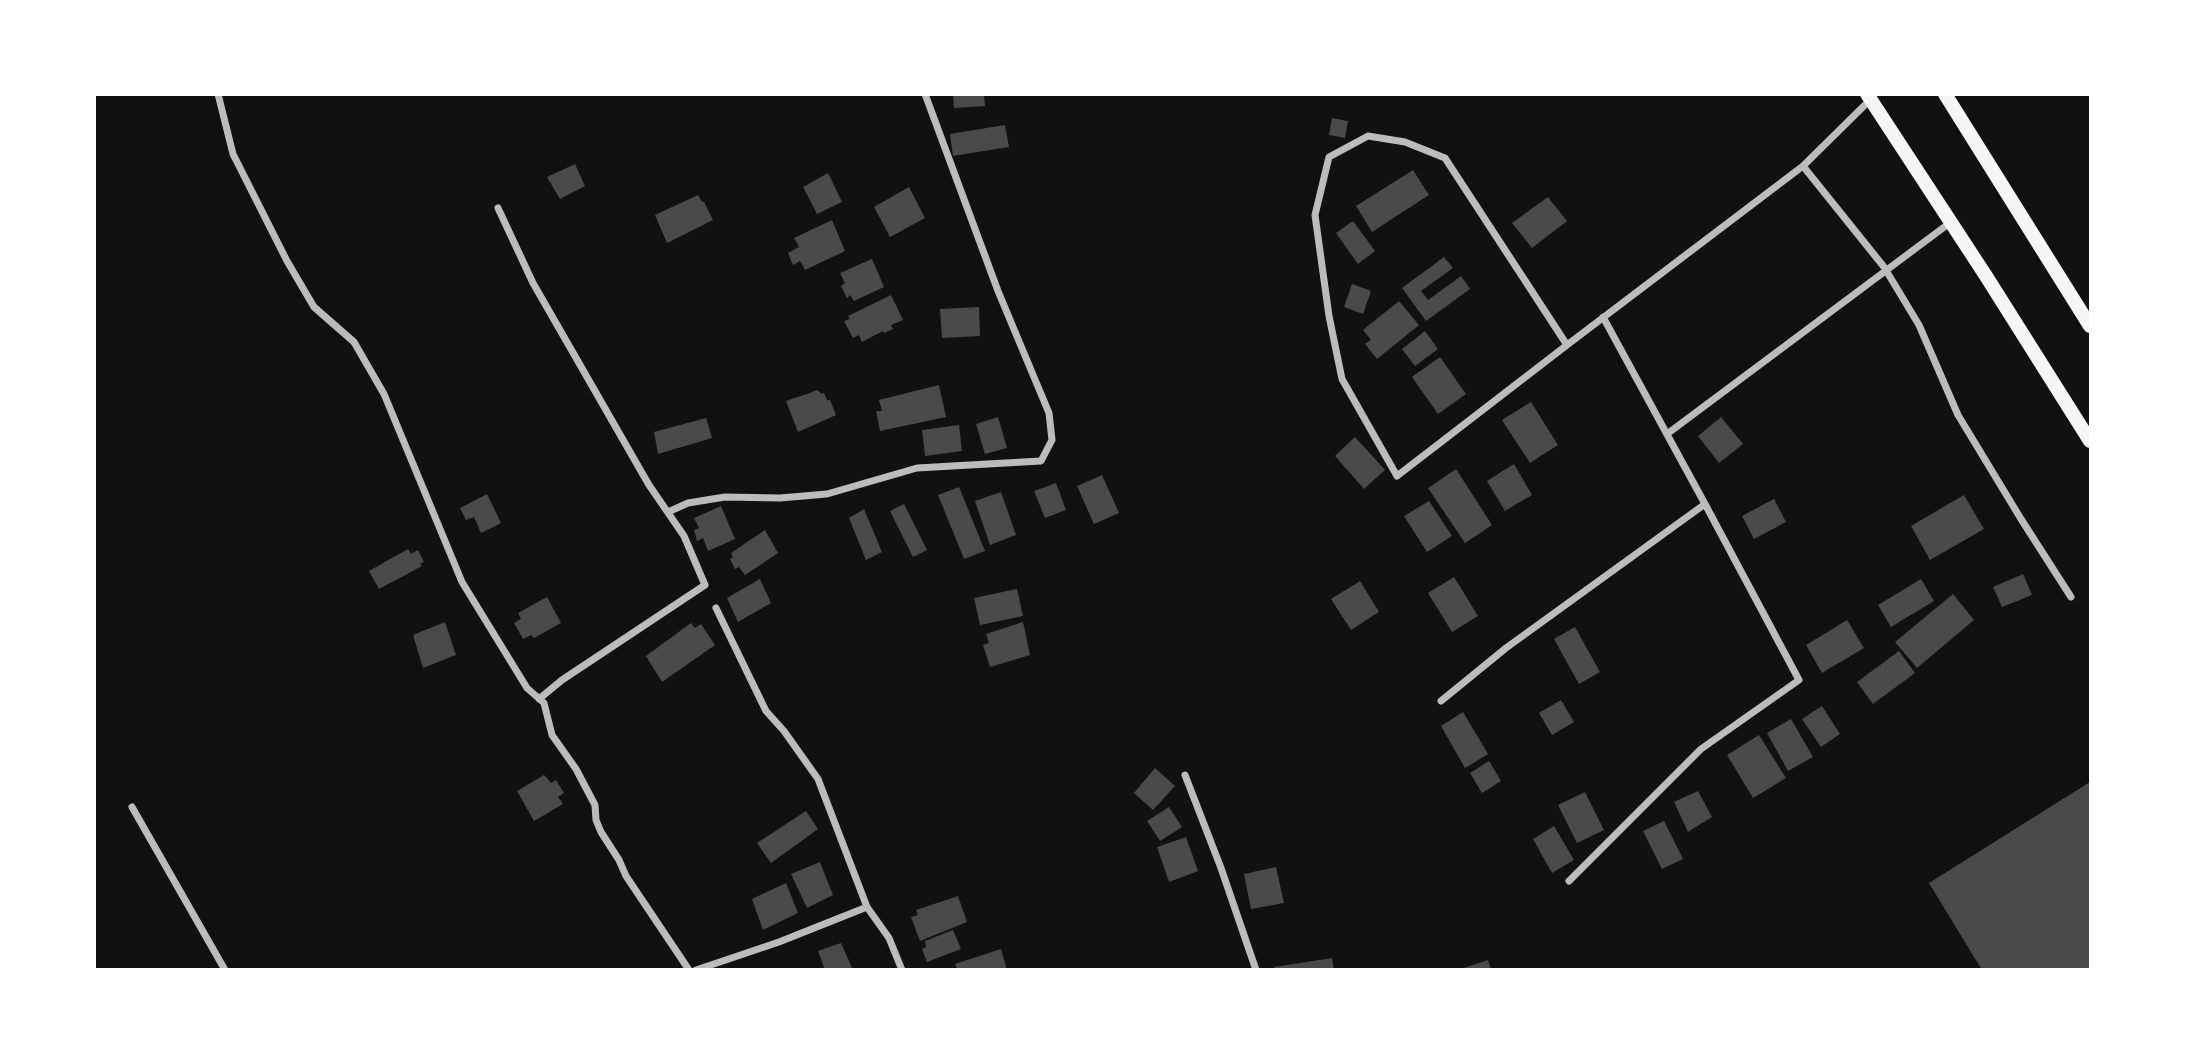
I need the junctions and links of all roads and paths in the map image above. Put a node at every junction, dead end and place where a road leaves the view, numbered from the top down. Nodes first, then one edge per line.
1 (218, 94) edge
2 (925, 94) edge
3 (1945, 94) edge
4 (1868, 97) edge
5 (1803, 166) junction
6 (498, 208) dead end
7 (1951, 222) junction
8 (1886, 269) junction
9 (1603, 317) junction
10 (2091, 326) edge
11 (1567, 345) junction
12 (1667, 434) junction
13 (2091, 441) edge
14 (1705, 504) junction
15 (668, 512) junction
16 (2071, 597) dead end
17 (716, 608) dead end
18 (539, 698) junction
19 (1441, 701) dead end
20 (1185, 775) dead end
21 (132, 807) dead end
22 (1569, 881) dead end
23 (867, 907) junction
24 (226, 970) edge
25 (689, 970) edge
26 (696, 970) edge
27 (902, 970) edge
28 (1256, 970) edge

1 - 18 street
2 - 15 street
3 - 10 highway
4 - 5 street
4 - 7 highway
5 - 8 street
5 - 9 street
6 - 15 street
7 - 8 street
7 - 13 highway
8 - 12 street
8 - 16 street
9 - 11 street
9 - 12 street
11 - 11 street
12 - 14 street
14 - 19 street
14 - 22 street
15 - 18 street
17 - 23 street
18 - 25 street
20 - 28 street
21 - 24 street
23 - 26 street
23 - 27 street

